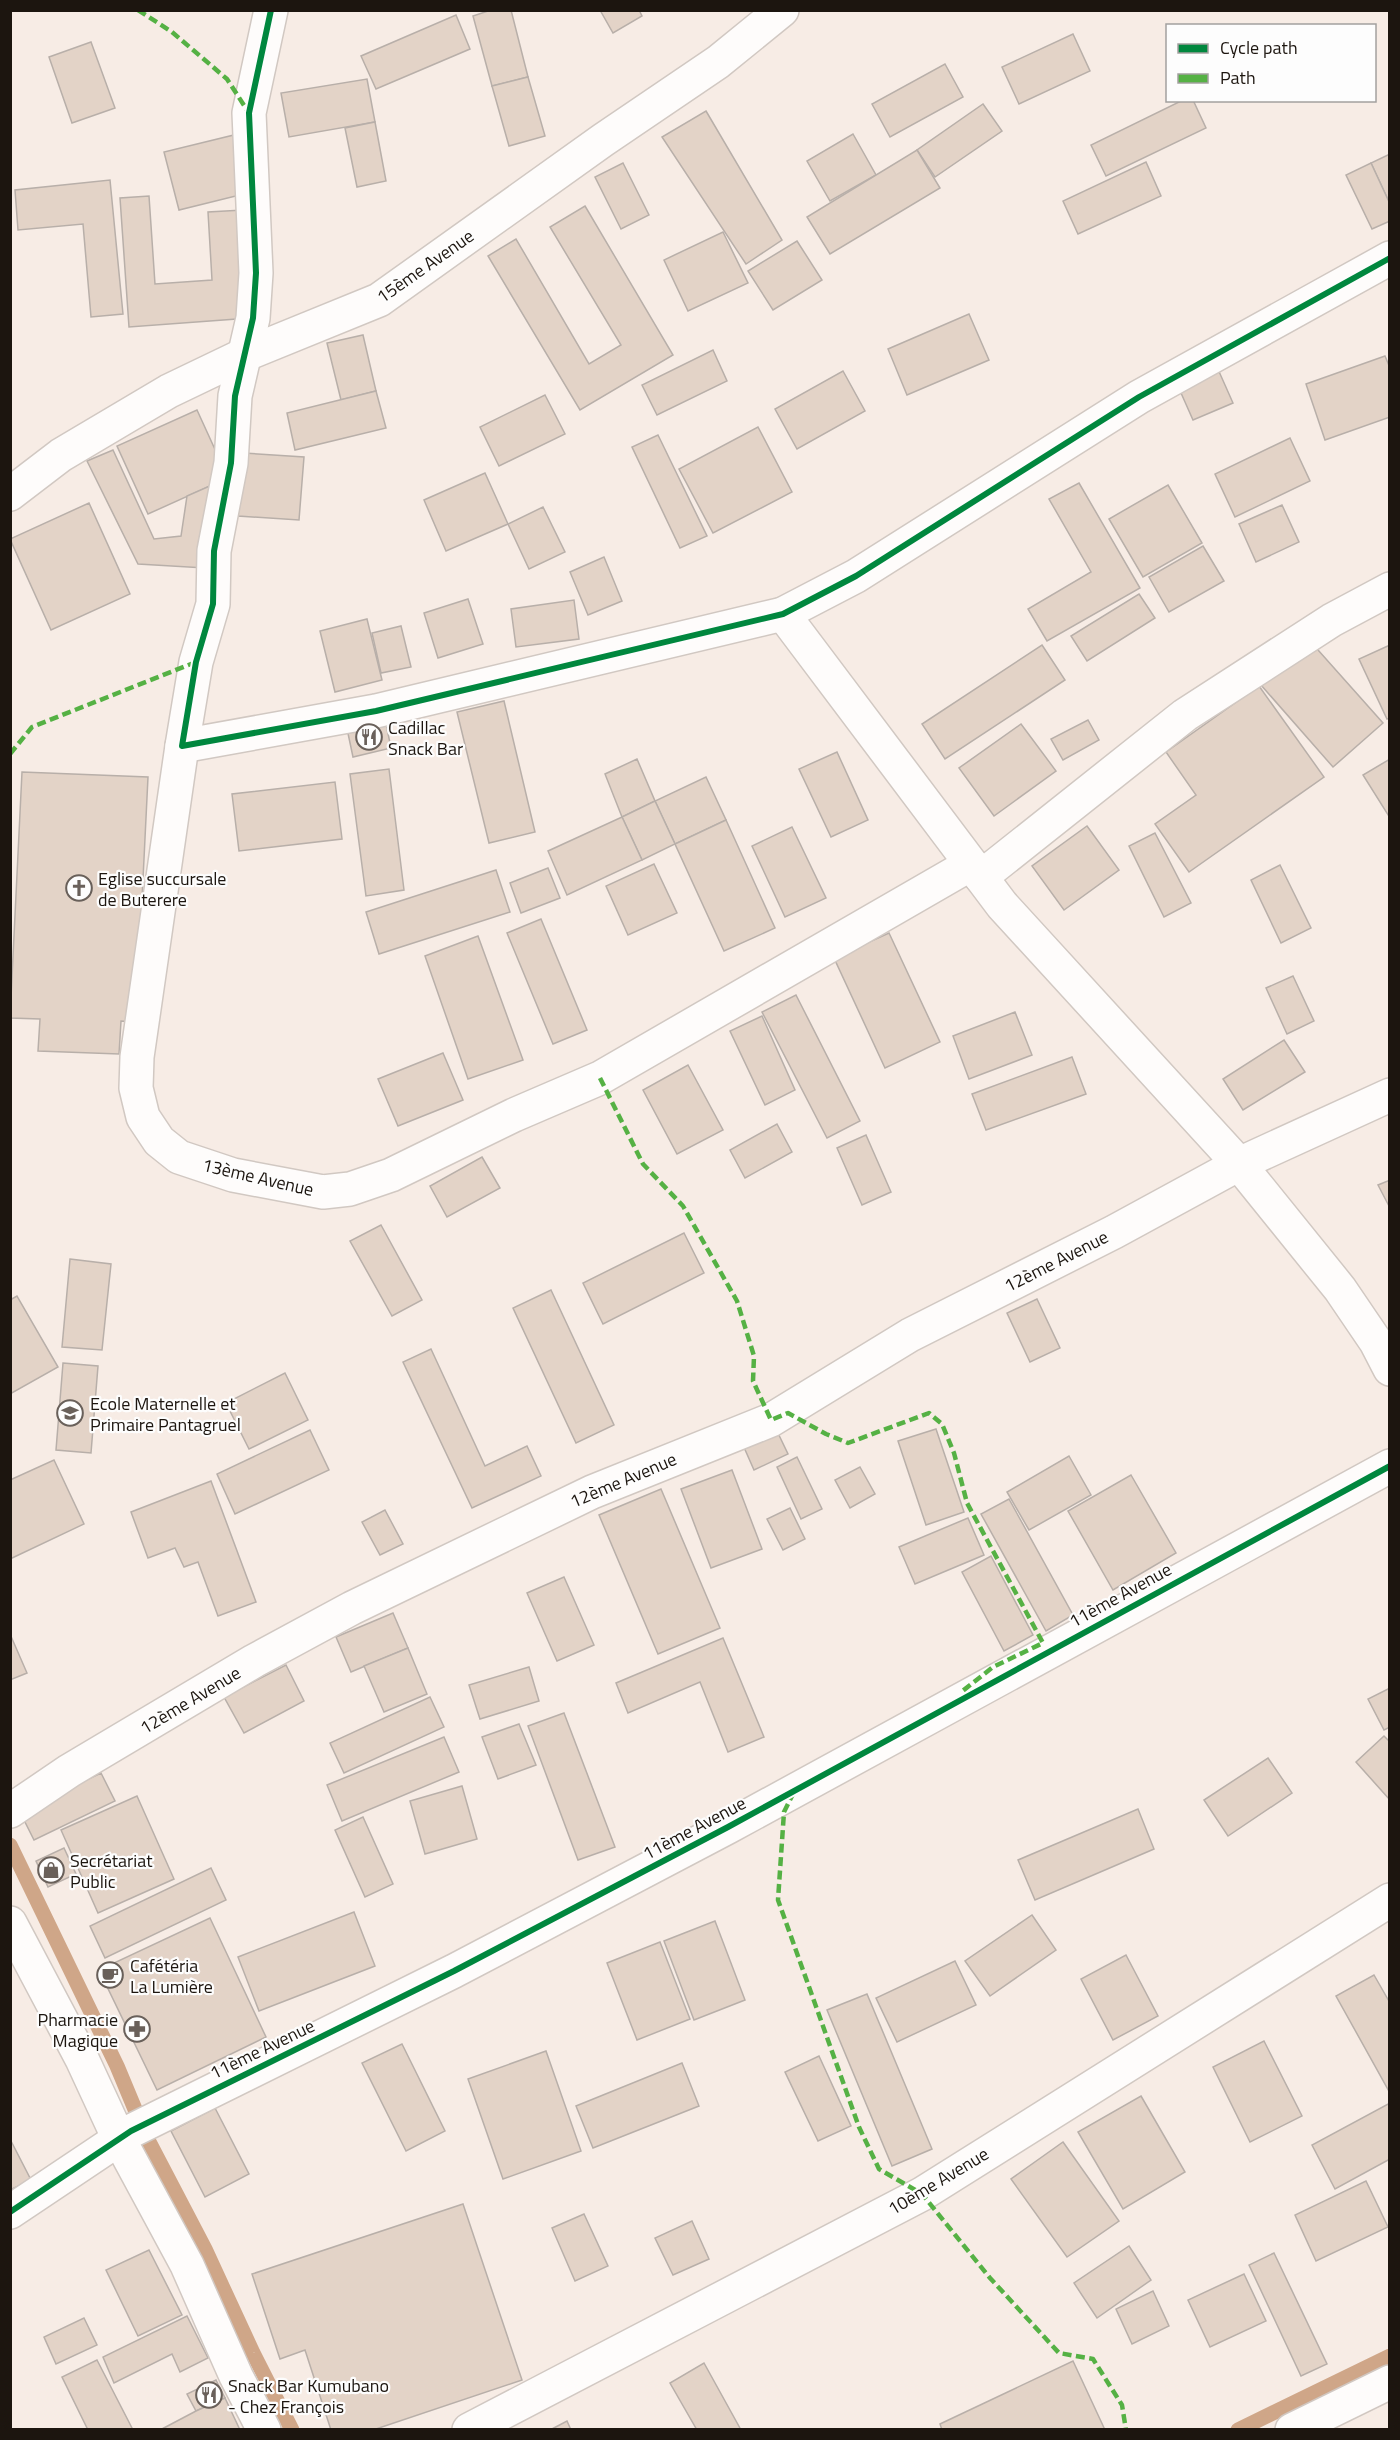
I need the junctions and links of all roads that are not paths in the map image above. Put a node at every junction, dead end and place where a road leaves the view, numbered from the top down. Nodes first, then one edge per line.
1 (271, 10) edge
2 (783, 10) edge
3 (1389, 258) edge
4 (244, 355) junction
5 (10, 494) edge
6 (1389, 589) edge
7 (783, 614) junction
8 (182, 746) junction
9 (976, 871) junction
10 (1389, 1095) edge
11 (1239, 1164) junction
12 (1389, 1369) edge
13 (1389, 1466) edge
14 (12, 1810) edge
15 (1389, 1900) edge
16 (10, 1923) edge
17 (125, 2135) junction
18 (10, 2211) edge
19 (1389, 2382) edge
20 (264, 2430) edge
21 (469, 2430) edge
22 (1292, 2430) edge

1 - 4 street, 13ème Avenue
2 - 4 street, 15ème Avenue
3 - 7 street
4 - 5 street, 15ème Avenue
4 - 8 street, 13ème Avenue
6 - 9 street, 13ème Avenue
7 - 8 street
7 - 9 street
8 - 9 street, 13ème Avenue
9 - 11 street
10 - 11 street, 12ème Avenue
11 - 12 street
11 - 14 street, 12ème Avenue
13 - 17 street, 11ème Avenue
15 - 21 street, 10ème Avenue
16 - 17 street
17 - 18 street, 11ème Avenue
17 - 20 street
19 - 22 street

